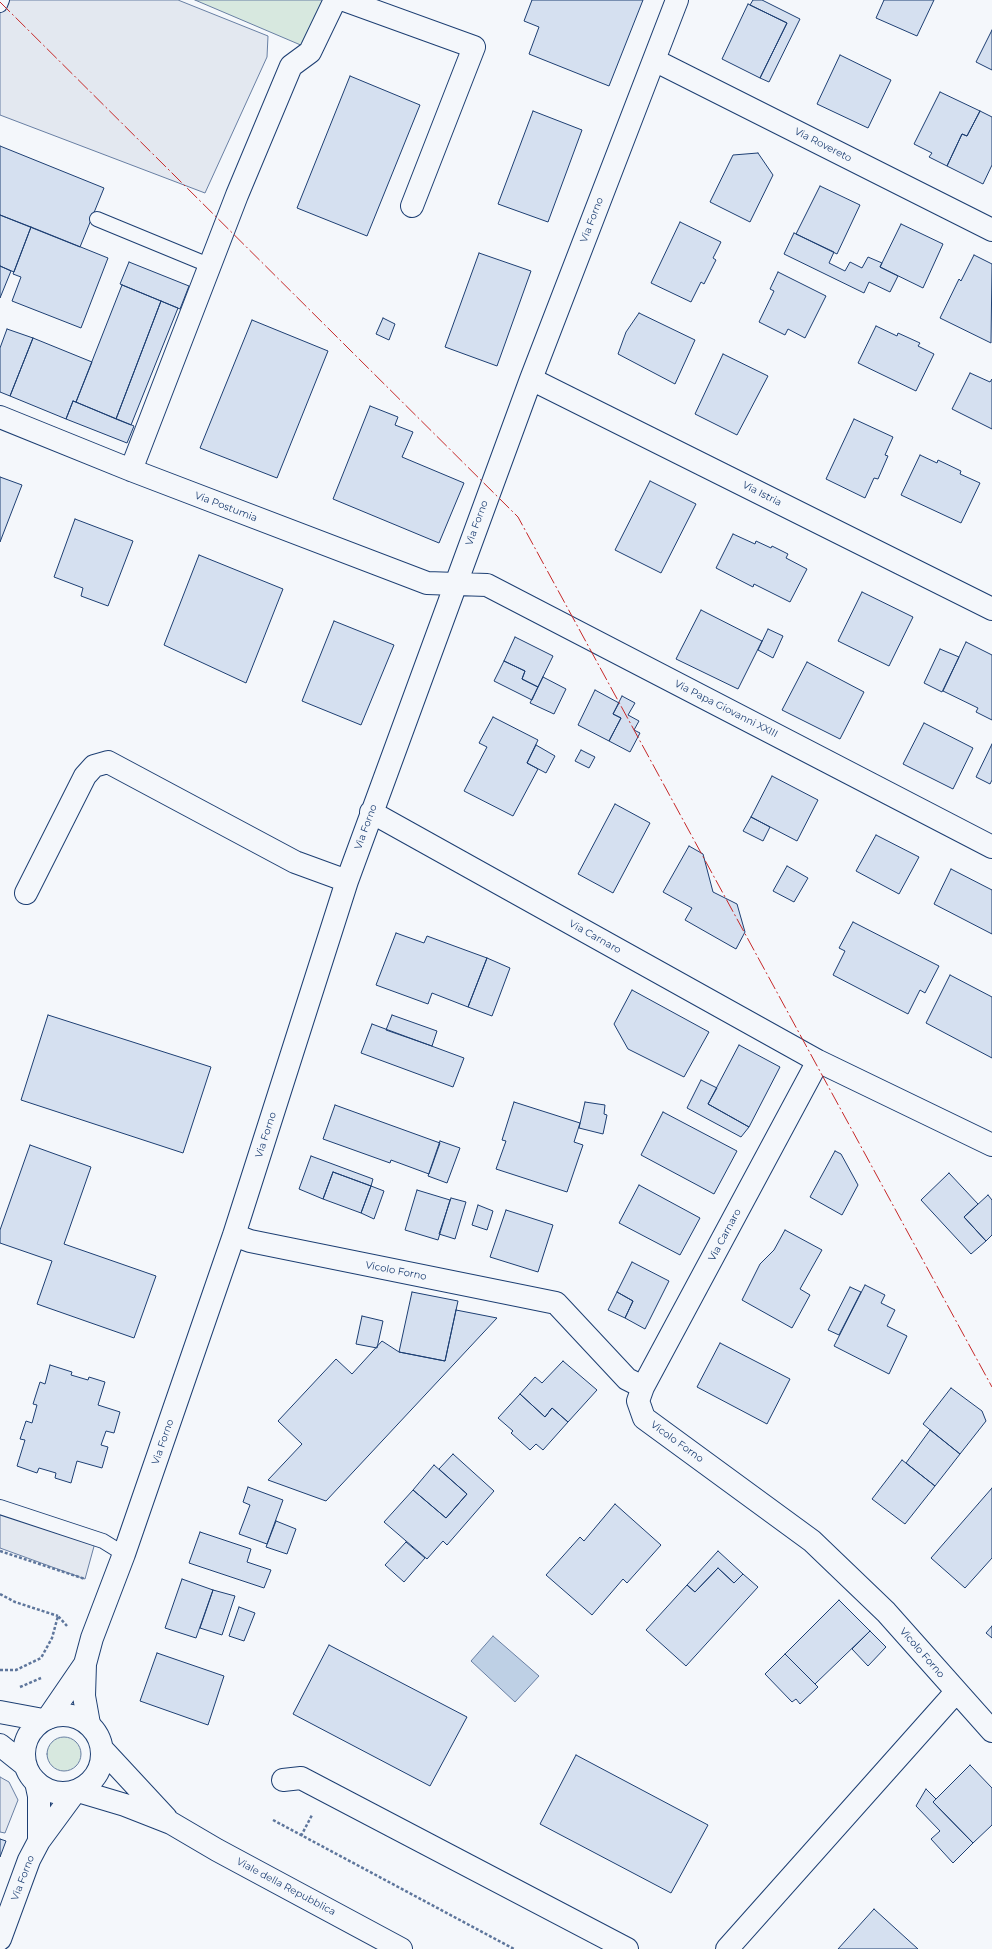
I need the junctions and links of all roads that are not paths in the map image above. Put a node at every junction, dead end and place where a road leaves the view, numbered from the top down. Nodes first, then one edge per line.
1 (2, 0) edge
2 (335, 0) edge
3 (344, 0) edge
4 (677, 0) edge
5 (0, 5) edge
6 (654, 60) junction
7 (412, 206) dead end
8 (97, 219) dead end
9 (992, 230) edge
10 (211, 266) junction
11 (531, 379) junction
12 (0, 417) edge
13 (131, 470) junction
14 (456, 583) junction
15 (992, 609) edge
16 (371, 812) junction
17 (992, 847) edge
18 (347, 881) junction
19 (26, 893) dead end
20 (818, 1061) junction
21 (992, 1145) edge
22 (234, 1235) junction
23 (643, 1387) junction
24 (0, 1507) edge
25 (124, 1554) junction
26 (85, 1664) junction
27 (956, 1692) junction
28 (0, 1712) edge
29 (46, 1719) junction
30 (89, 1724) junction
31 (992, 1732) edge
32 (0, 1744) edge
33 (102, 1749) junction
34 (31, 1774) junction
35 (284, 1780) dead end
36 (76, 1791) junction
37 (171, 1823) junction
38 (39, 1841) junction
39 (0, 1938) edge
40 (401, 1949) edge
41 (628, 1949) edge
42 (727, 1949) edge

1 - 5 lane
2 - 10 street
3 - 7 street
4 - 6 street, Via Forno
6 - 9 street, Via Rovereto
6 - 11 street, Via Forno
8 - 10 lane
10 - 13 street
11 - 14 street, Via Forno
11 - 15 street, Via Istria
12 - 13 street, Via Postumia
13 - 14 street, Via Postumia
14 - 16 street, Via Forno
14 - 17 street, Via Papa Giovanni XXIII
16 - 18 street, Via Forno
16 - 20 street, Via Carnaro
18 - 19 street
18 - 22 street, Via Forno
20 - 21 street, Via Carnaro
20 - 23 street, Via Carnaro
22 - 23 street, Vicolo Forno
22 - 25 street, Via Forno
23 - 27 street, Vicolo Forno
24 - 25 lane
25 - 26 street, Via Forno
26 - 29 street, Via Forno
26 - 30 street, Via Forno
27 - 31 street, Vicolo Forno
27 - 42 street
28 - 29 street
29 - 30 street
29 - 34 street
30 - 33 street, Viale della Repubblica
32 - 34 street, Viale della Repubblica
33 - 36 street, Viale della Repubblica
33 - 37 street, Viale della Repubblica
34 - 36 street, Viale della Repubblica
34 - 38 street, Via Forno
35 - 41 street
36 - 37 street, Viale della Repubblica
36 - 38 street, Via Forno
37 - 40 street, Viale della Repubblica
38 - 39 street, Via Forno

